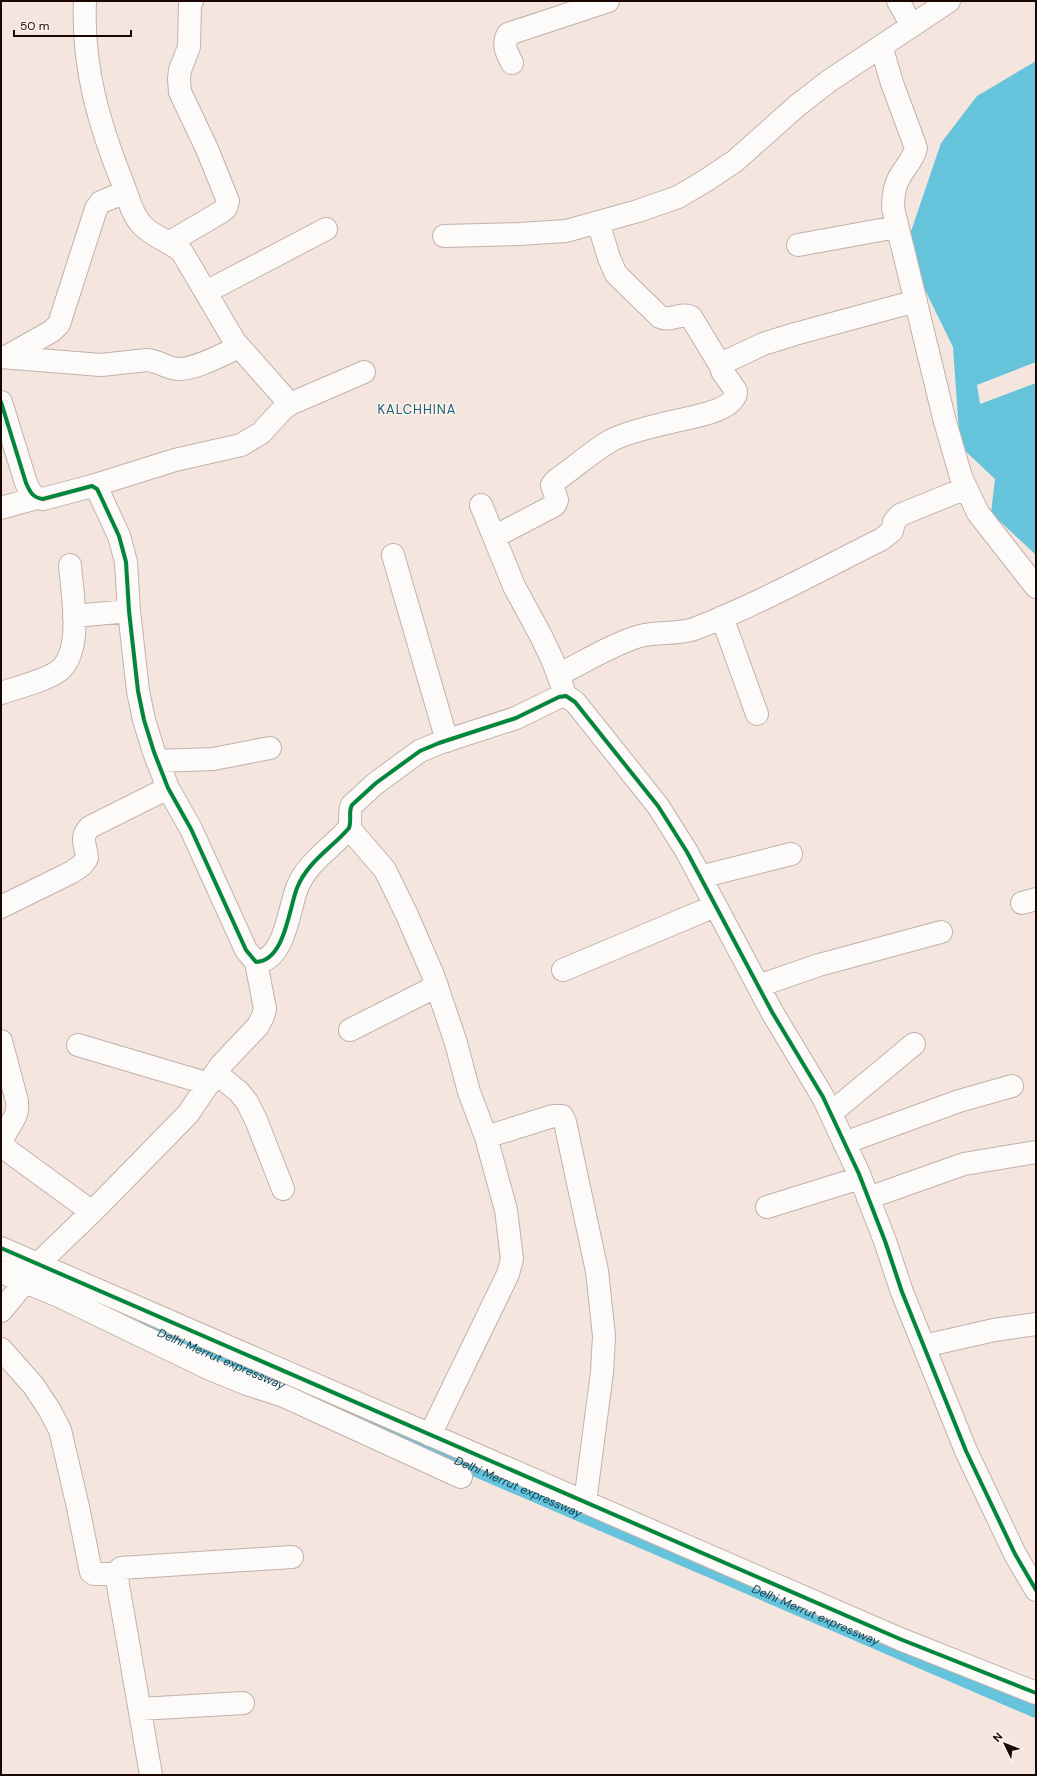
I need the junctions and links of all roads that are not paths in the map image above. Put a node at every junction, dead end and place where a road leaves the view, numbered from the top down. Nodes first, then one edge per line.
1 (85, 1) edge
2 (192, 1) edge
3 (608, 1) edge
4 (898, 1) edge
5 (949, 1) edge
6 (912, 26) junction
7 (881, 46) junction
8 (512, 63) dead end
9 (126, 192) junction
10 (598, 222) junction
11 (897, 227) junction
12 (326, 228) dead end
13 (444, 236) dead end
14 (170, 242) junction
15 (798, 245) dead end
16 (206, 292) junction
17 (916, 301) junction
18 (240, 347) junction
19 (4, 357) edge
20 (722, 368) junction
21 (364, 372) dead end
22 (1, 402) edge
23 (290, 404) junction
24 (92, 486) junction
25 (966, 488) junction
26 (37, 498) junction
27 (481, 505) dead end
28 (1, 508) edge
29 (494, 537) junction
30 (393, 555) dead end
31 (70, 565) dead end
32 (1036, 587) edge
33 (129, 611) junction
34 (74, 616) junction
35 (722, 617) junction
36 (558, 675) junction
37 (1, 693) edge
38 (566, 696) junction
39 (757, 714) dead end
40 (448, 741) junction
41 (270, 748) dead end
42 (157, 761) junction
43 (168, 788) junction
44 (349, 828) junction
45 (791, 854) dead end
46 (700, 877) junction
47 (715, 906) junction
48 (1, 908) edge
49 (942, 932) dead end
50 (256, 962) junction
51 (563, 970) dead end
52 (437, 986) junction
53 (758, 986) junction
54 (350, 1030) dead end
55 (1, 1041) edge
56 (78, 1044) dead end
57 (914, 1044) dead end
58 (213, 1078) junction
59 (1012, 1086) dead end
60 (831, 1113) junction
61 (486, 1137) junction
62 (844, 1143) junction
63 (1036, 1152) edge
64 (860, 1178) junction
65 (283, 1189) dead end
66 (868, 1198) junction
67 (767, 1207) dead end
68 (92, 1212) junction
69 (1, 1248) edge
70 (38, 1264) junction
71 (1, 1272) edge
72 (25, 1282) junction
73 (1, 1311) edge
74 (1036, 1324) edge
75 (924, 1346) junction
76 (1, 1349) edge
77 (430, 1434) junction
78 (461, 1477) dead end
79 (585, 1502) junction
80 (292, 1557) dead end
81 (115, 1574) junction
82 (1036, 1590) edge
83 (1036, 1693) edge
84 (243, 1703) dead end
85 (140, 1709) junction
86 (151, 1775) edge

1 - 9 street
2 - 14 street
3 - 8 street
4 - 6 street
5 - 6 street
6 - 7 street
7 - 10 street
7 - 11 street
9 - 14 street
9 - 19 street
10 - 13 street
10 - 20 street
11 - 15 street
11 - 17 street
12 - 16 street
14 - 16 street
16 - 18 street
17 - 20 street
17 - 25 street
18 - 19 street
18 - 23 street
20 - 29 street
21 - 23 street
22 - 26 street
23 - 24 street
24 - 26 street
24 - 33 street
25 - 32 street
25 - 35 street
26 - 28 street
27 - 29 street
29 - 36 street
30 - 40 street
31 - 34 street
33 - 34 street
33 - 42 street
34 - 37 street
35 - 36 street
35 - 39 street
36 - 38 street
38 - 40 street
38 - 46 street
40 - 44 street
41 - 42 street
42 - 43 street
43 - 48 street
43 - 50 street
44 - 50 street
44 - 52 street
45 - 46 street
46 - 47 street
47 - 51 street
47 - 53 street
49 - 53 street
50 - 58 street
52 - 54 street
52 - 61 street
53 - 60 street
55 - 68 street
56 - 58 street
57 - 60 street
58 - 65 street
58 - 68 street
59 - 62 street
60 - 62 street
61 - 77 street
61 - 79 street
62 - 64 street
63 - 66 street
64 - 66 street
64 - 67 street
66 - 75 street
68 - 70 street
69 - 70 street
70 - 77 street
71 - 72 street
72 - 73 street
72 - 78 street
74 - 75 street
75 - 82 street
76 - 81 street
77 - 79 street
79 - 83 street
80 - 81 street
81 - 85 street
84 - 85 street
85 - 86 street

